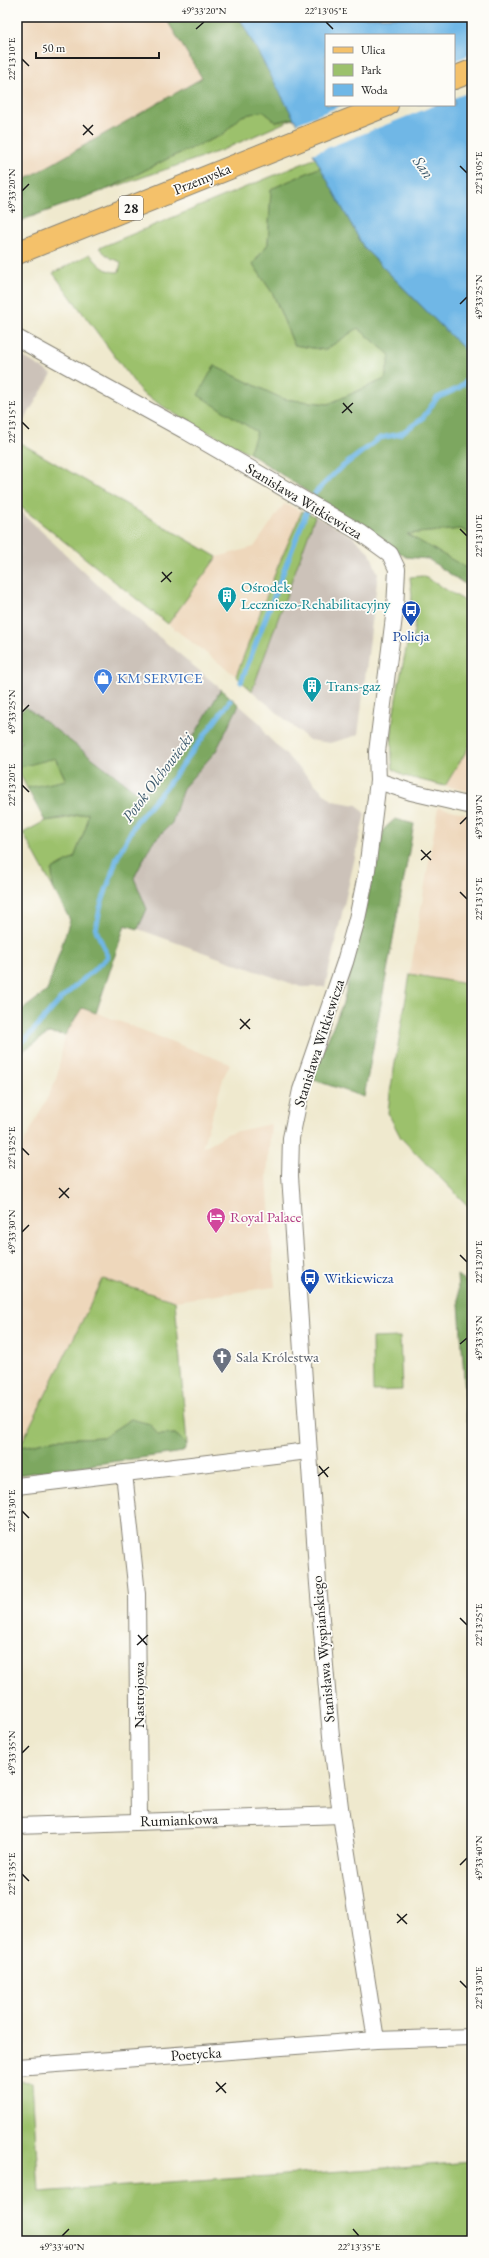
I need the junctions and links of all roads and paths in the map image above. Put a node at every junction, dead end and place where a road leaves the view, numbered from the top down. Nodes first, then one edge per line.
1 (472, 71) edge
2 (455, 78) edge
3 (384, 106) edge
4 (17, 254) edge
5 (17, 338) edge
6 (378, 780) junction
7 (472, 806) edge
8 (308, 1451) junction
9 (124, 1473) junction
10 (17, 1486) edge
11 (341, 1815) junction
12 (140, 1821) junction
13 (17, 1826) edge
14 (472, 2037) edge
15 (376, 2040) junction
16 (17, 2067) edge

1 - 2 main road
3 - 4 main road, Przemyska / 28
5 - 6 street, Stanisława Witkiewicza
6 - 7 street
6 - 8 street, Stanisława Witkiewicza
8 - 9 street
8 - 11 street, Stanisława Wyspiańskiego
9 - 10 street
9 - 12 street, Nastrojowa
11 - 12 street, Rumiankowa
11 - 15 street, Stanisława Wyspiańskiego
12 - 13 street, Rumiankowa
14 - 15 street
15 - 16 street, Poetycka

